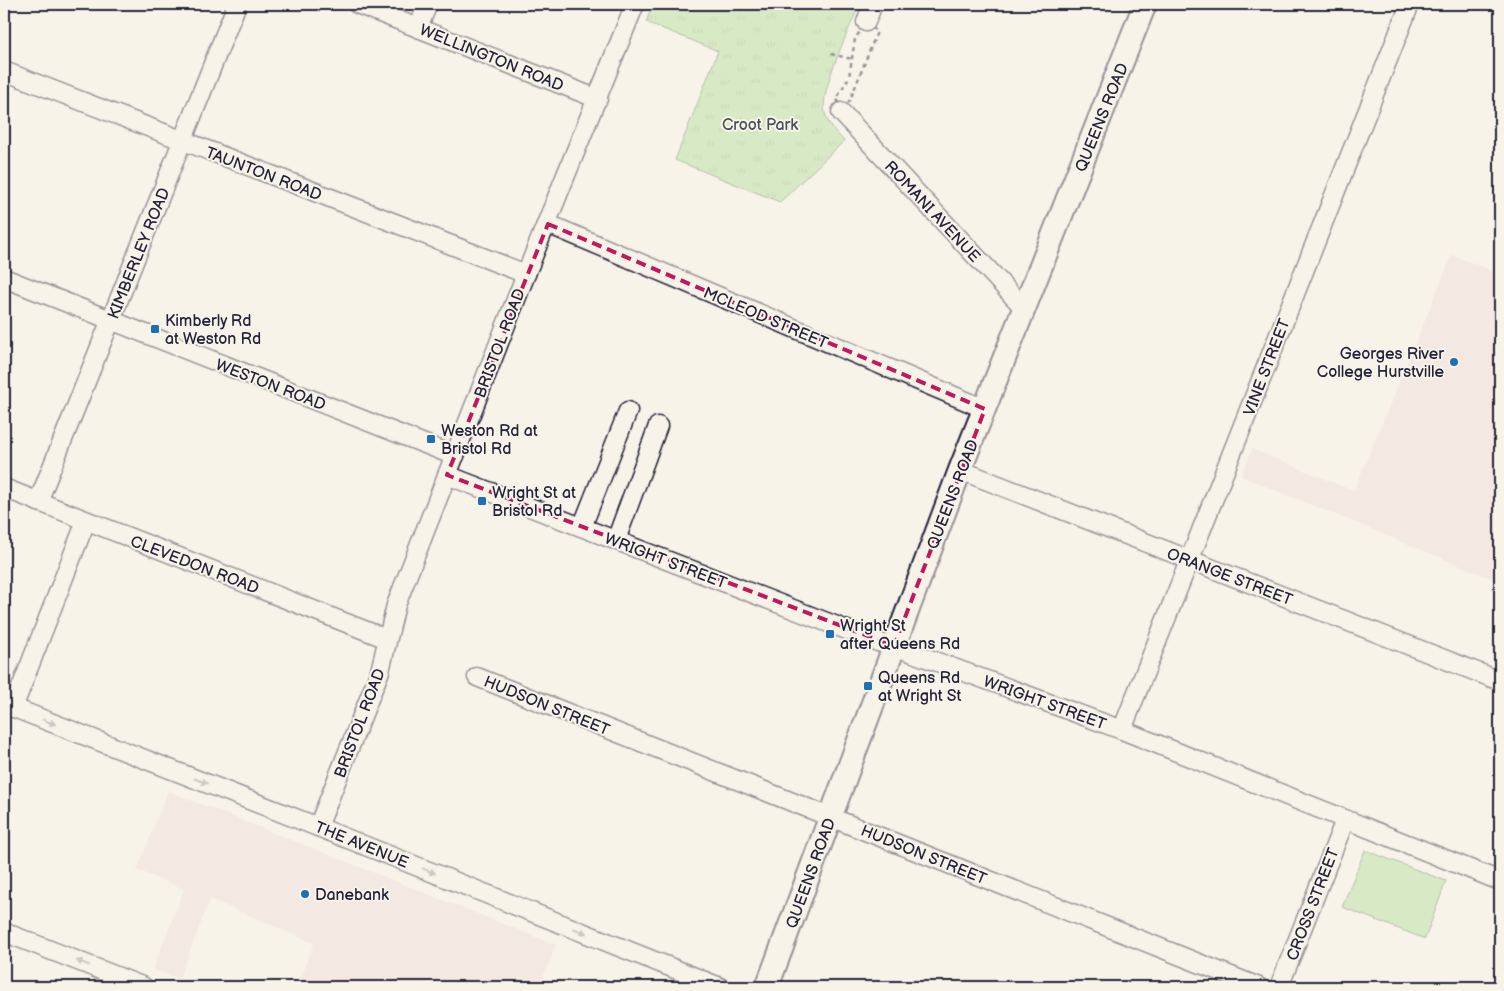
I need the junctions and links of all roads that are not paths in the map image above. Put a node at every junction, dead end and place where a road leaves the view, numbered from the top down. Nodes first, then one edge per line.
1 (237, 4) edge
2 (357, 4) edge
3 (428, 4) edge
4 (635, 4) edge
5 (873, 4) edge
6 (1145, 4) edge
7 (1410, 4) edge
8 (866, 22) road end
9 (418, 28) junction
10 (4, 71) edge
11 (598, 99) junction
12 (841, 112) road end
13 (182, 142) junction
14 (548, 224) junction
15 (526, 274) junction
16 (4, 278) edge
17 (1025, 309) junction
18 (111, 321) junction
19 (985, 409) junction
20 (628, 411) dead end
21 (658, 426) dead end
22 (455, 456) junction
23 (960, 470) junction
24 (447, 475) junction
25 (4, 488) edge
26 (38, 502) junction
27 (86, 521) junction
28 (582, 527) junction
29 (616, 540) junction
30 (1190, 560) junction
31 (387, 639) junction
32 (894, 646) junction
33 (477, 677) dead end
34 (1500, 681) edge
35 (8, 706) edge
36 (1122, 730) junction
37 (831, 817) junction
38 (1345, 820) junction
39 (318, 827) junction
40 (1500, 881) edge
41 (4, 932) edge
42 (144, 987) edge
43 (720, 987) edge
44 (767, 987) edge
45 (1259, 987) edge
46 (1279, 987) edge

1 - 13 street, KIMBERLEY ROAD
2 - 9 street, WELLINGTON ROAD
3 - 9 street
4 - 11 street, BRISTOL ROAD
5 - 8 street
6 - 17 main road, QUEENS ROAD
7 - 30 street, VINE STREET
9 - 11 street, WELLINGTON ROAD
10 - 13 street, TAUNTON ROAD
11 - 14 street, BRISTOL ROAD
12 - 17 street, ROMANI AVENUE
13 - 15 street, TAUNTON ROAD
13 - 18 street, KIMBERLEY ROAD
14 - 15 street, BRISTOL ROAD
14 - 19 street, MCLEOD STREET
15 - 22 street, BRISTOL ROAD
16 - 18 street, WESTON ROAD
17 - 19 main road, QUEENS ROAD
18 - 22 street, WESTON ROAD
18 - 26 street, KIMBERLEY ROAD
19 - 23 main road, QUEENS ROAD
20 - 28 street
21 - 29 street
22 - 24 street, BRISTOL ROAD
23 - 30 street, ORANGE STREET
23 - 32 main road, QUEENS ROAD
24 - 28 street, WRIGHT STREET
24 - 31 street, BRISTOL ROAD
25 - 26 street, CLEVEDON ROAD
26 - 27 street, CLEVEDON ROAD
27 - 31 street, CLEVEDON ROAD
27 - 35 street
28 - 29 street, WRIGHT STREET
29 - 32 street, WRIGHT STREET
30 - 34 street, ORANGE STREET
30 - 36 street, VINE STREET
31 - 39 street, BRISTOL ROAD
32 - 36 street, WRIGHT STREET
32 - 37 main road, QUEENS ROAD
33 - 37 street, HUDSON STREET
35 -> 39 street, THE AVENUE
36 - 38 street, WRIGHT STREET
37 - 44 main road, QUEENS ROAD
37 - 45 street, HUDSON STREET
38 - 40 street, WRIGHT STREET
38 - 46 street, CROSS STREET
39 -> 43 street, THE AVENUE
42 -> 41 street

